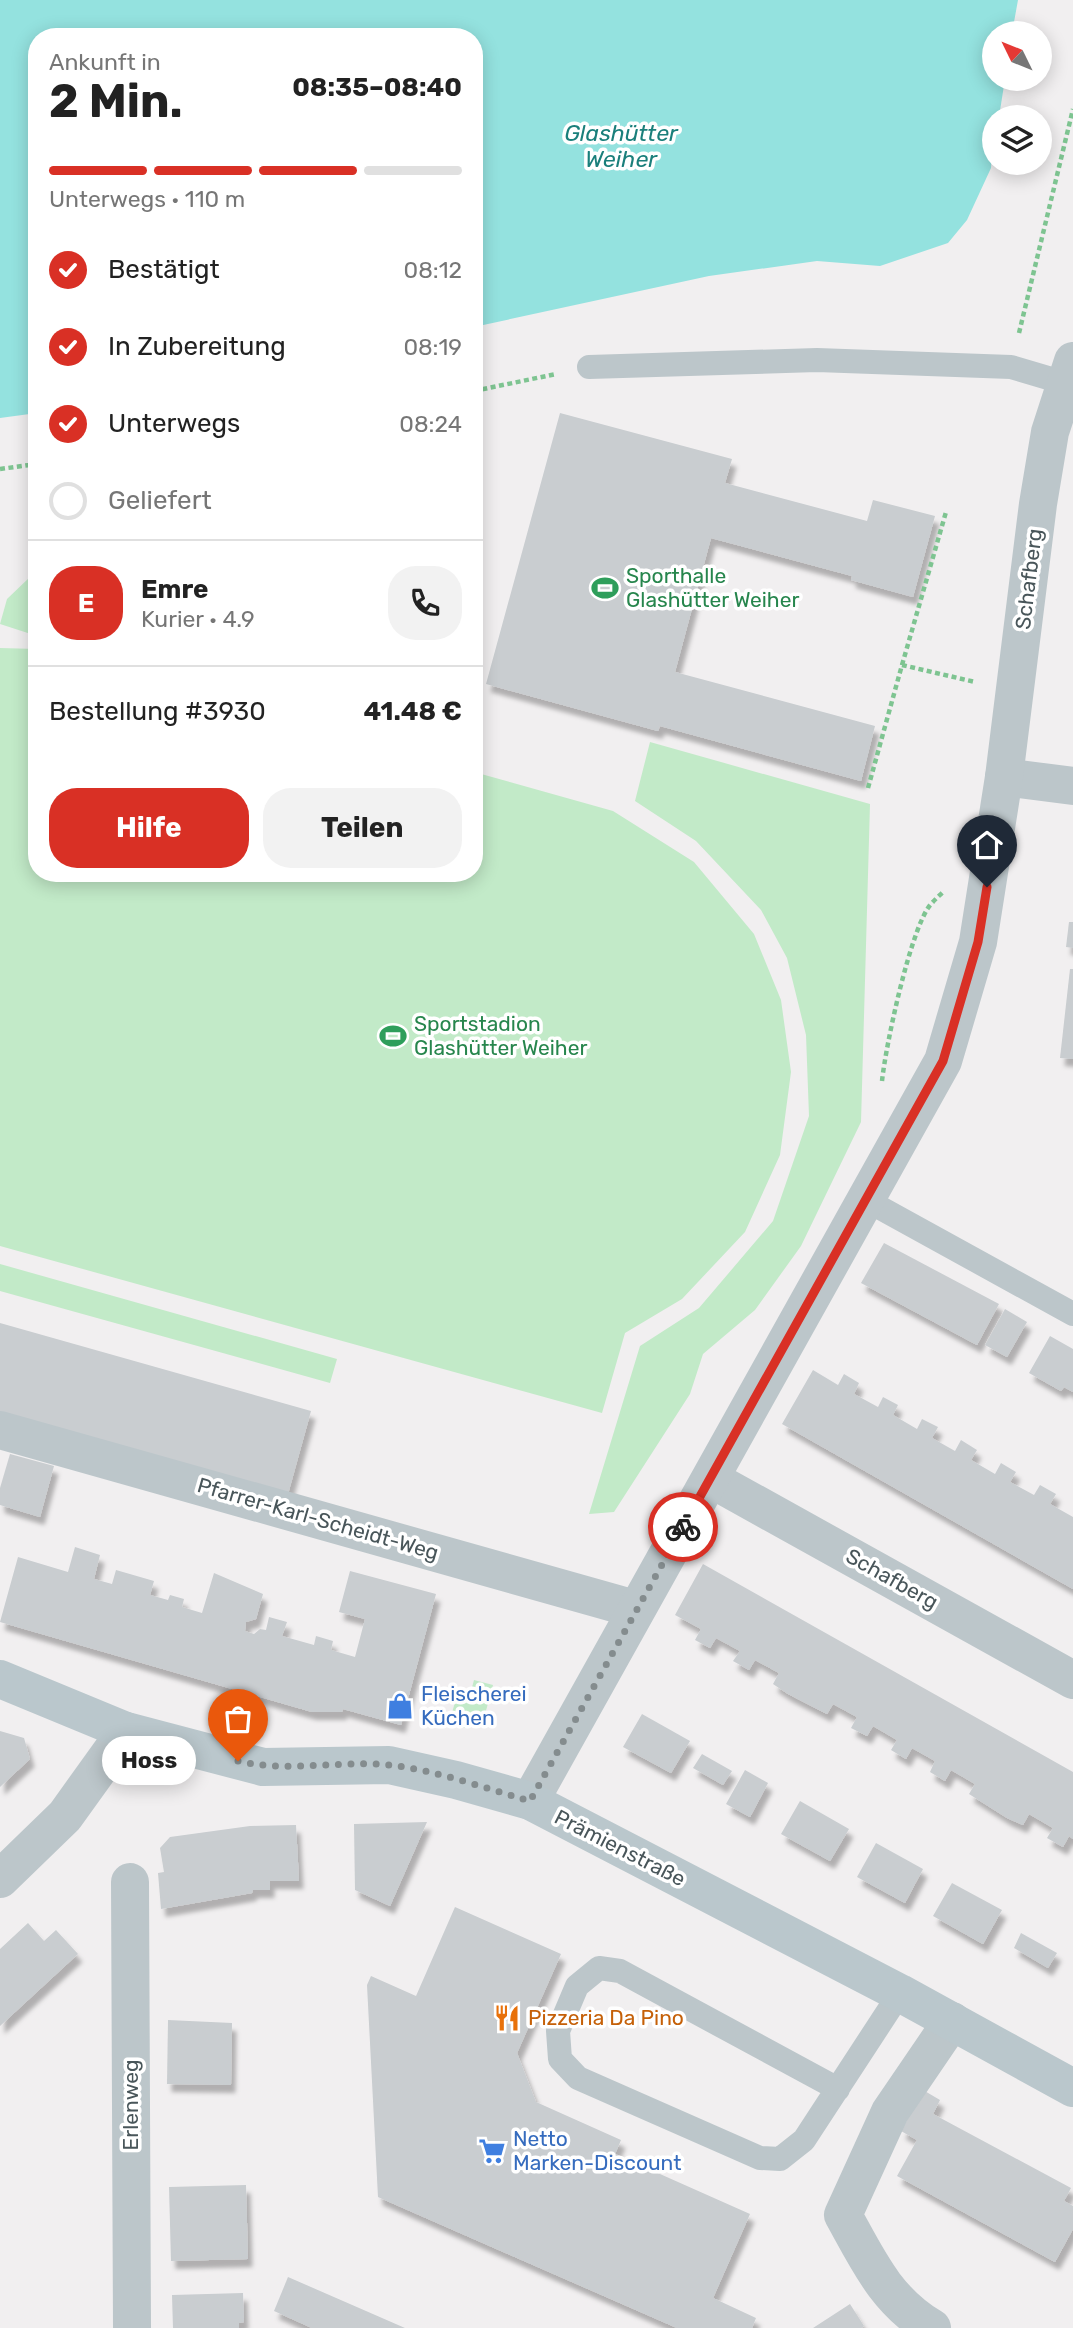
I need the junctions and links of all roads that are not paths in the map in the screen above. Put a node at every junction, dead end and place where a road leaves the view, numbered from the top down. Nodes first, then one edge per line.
1 (589, 367) road end
2 (1070, 373) edge
3 (1004, 777) junction
4 (1073, 786) edge
5 (866, 1200) junction
6 (1073, 1314) edge
7 (0, 1430) edge
8 (711, 1479) junction
9 (635, 1609) junction
10 (0, 1679) edge
11 (1073, 1680) edge
12 (126, 1731) junction
13 (530, 1801) junction
14 (0, 1879) edge
15 (130, 1882) dead end
16 (900, 1993) junction
17 (952, 2021) junction
18 (1073, 2088) edge
19 (838, 2089) junction
20 (132, 2328) edge
21 (932, 2328) edge

1 - 2 lane
2 - 3 street, Schafberg
3 - 4 street
3 - 5 street, Schafberg
5 - 6 lane
5 - 8 street, Schafberg
7 - 9 street, Pfarrer-Karl-Scheidt-Weg
8 - 9 street, Schafberg
8 - 11 street, Schafberg
9 - 13 street, Schafberg
10 - 12 street, Prämienstraße
12 - 13 street, Prämienstraße
12 - 14 street
13 - 16 street, Prämienstraße
15 - 20 street, Erlenweg
16 - 17 street, Prämienstraße
16 - 19 lane
17 - 18 street, Prämienstraße
17 - 21 street
19 - 19 lane

